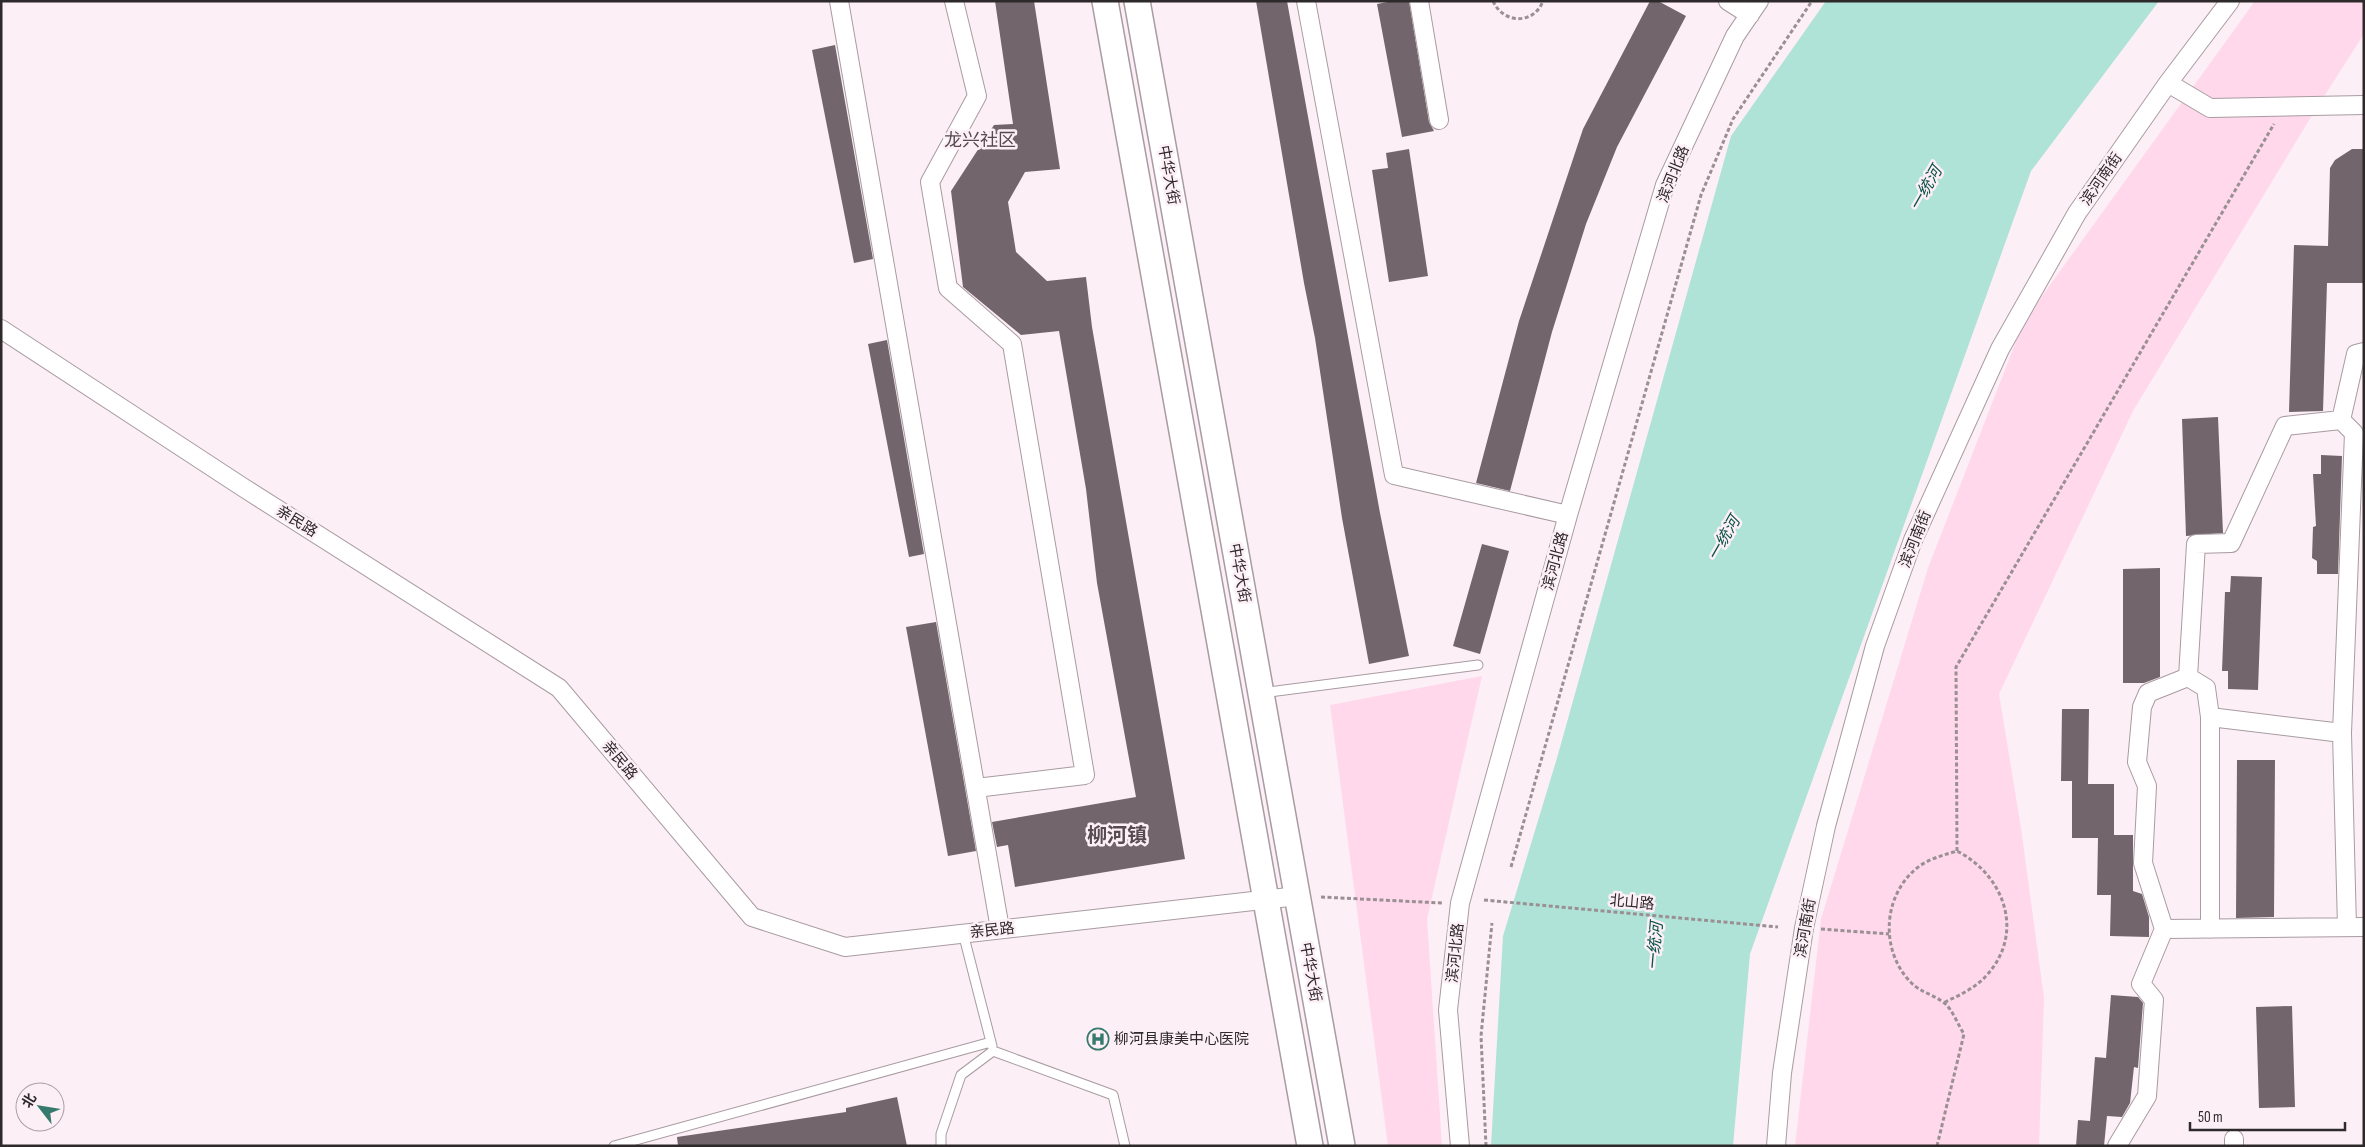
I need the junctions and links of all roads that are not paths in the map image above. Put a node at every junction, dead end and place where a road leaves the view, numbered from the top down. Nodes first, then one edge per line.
1 (839, 1) edge
2 (954, 1) edge
3 (1105, 1) edge
4 (1138, 1) edge
5 (1306, 1) edge
6 (1419, 1) edge
7 (1728, 1) edge
8 (2230, 1) edge
9 (1754, 8) edge
10 (2168, 83) junction
11 (2364, 105) edge
12 (1439, 120) dead end
13 (1, 329) edge
14 (2364, 352) edge
15 (2341, 420) junction
16 (1568, 515) junction
17 (1478, 664) dead end
18 (2188, 677) junction
19 (1261, 693) junction
20 (2210, 717) junction
21 (2342, 733) junction
22 (976, 788) junction
23 (1298, 896) junction
24 (1266, 899) junction
25 (2356, 927) edge
26 (2164, 929) junction
27 (2210, 929) junction
28 (1000, 930) junction
29 (963, 934) junction
30 (992, 1047) junction
31 (614, 1146) edge
32 (941, 1146) edge
33 (1125, 1146) edge
34 (1310, 1146) edge
35 (1342, 1146) edge
36 (1460, 1146) edge
37 (1776, 1146) edge
38 (2117, 1146) edge

1 - 22 street
2 - 22 street
3 - 24 main road
4 - 19 main road, 中华大街
5 - 16 street
6 - 12 street
7 - 9 street
8 - 10 street, 滨河南街
9 - 16 street, 滨河北路
10 - 11 street
10 - 37 street, 滨河南街
13 - 29 street, 亲民路
14 - 15 street
15 - 18 street
15 - 21 street
16 - 36 street, 滨河北路
17 - 19 lane
18 - 20 street
18 - 26 street
19 - 23 main road, 中华大街
20 - 21 street
20 - 27 street
21 - 25 street
22 - 28 street
23 - 24 street, 亲民路
23 - 35 main road, 中华大街
24 - 28 street, 亲民路
24 - 34 main road
25 - 27 street
26 - 27 street
26 - 38 street
28 - 29 street, 亲民路
29 - 30 lane
30 - 31 lane
30 - 32 lane
30 - 33 lane

